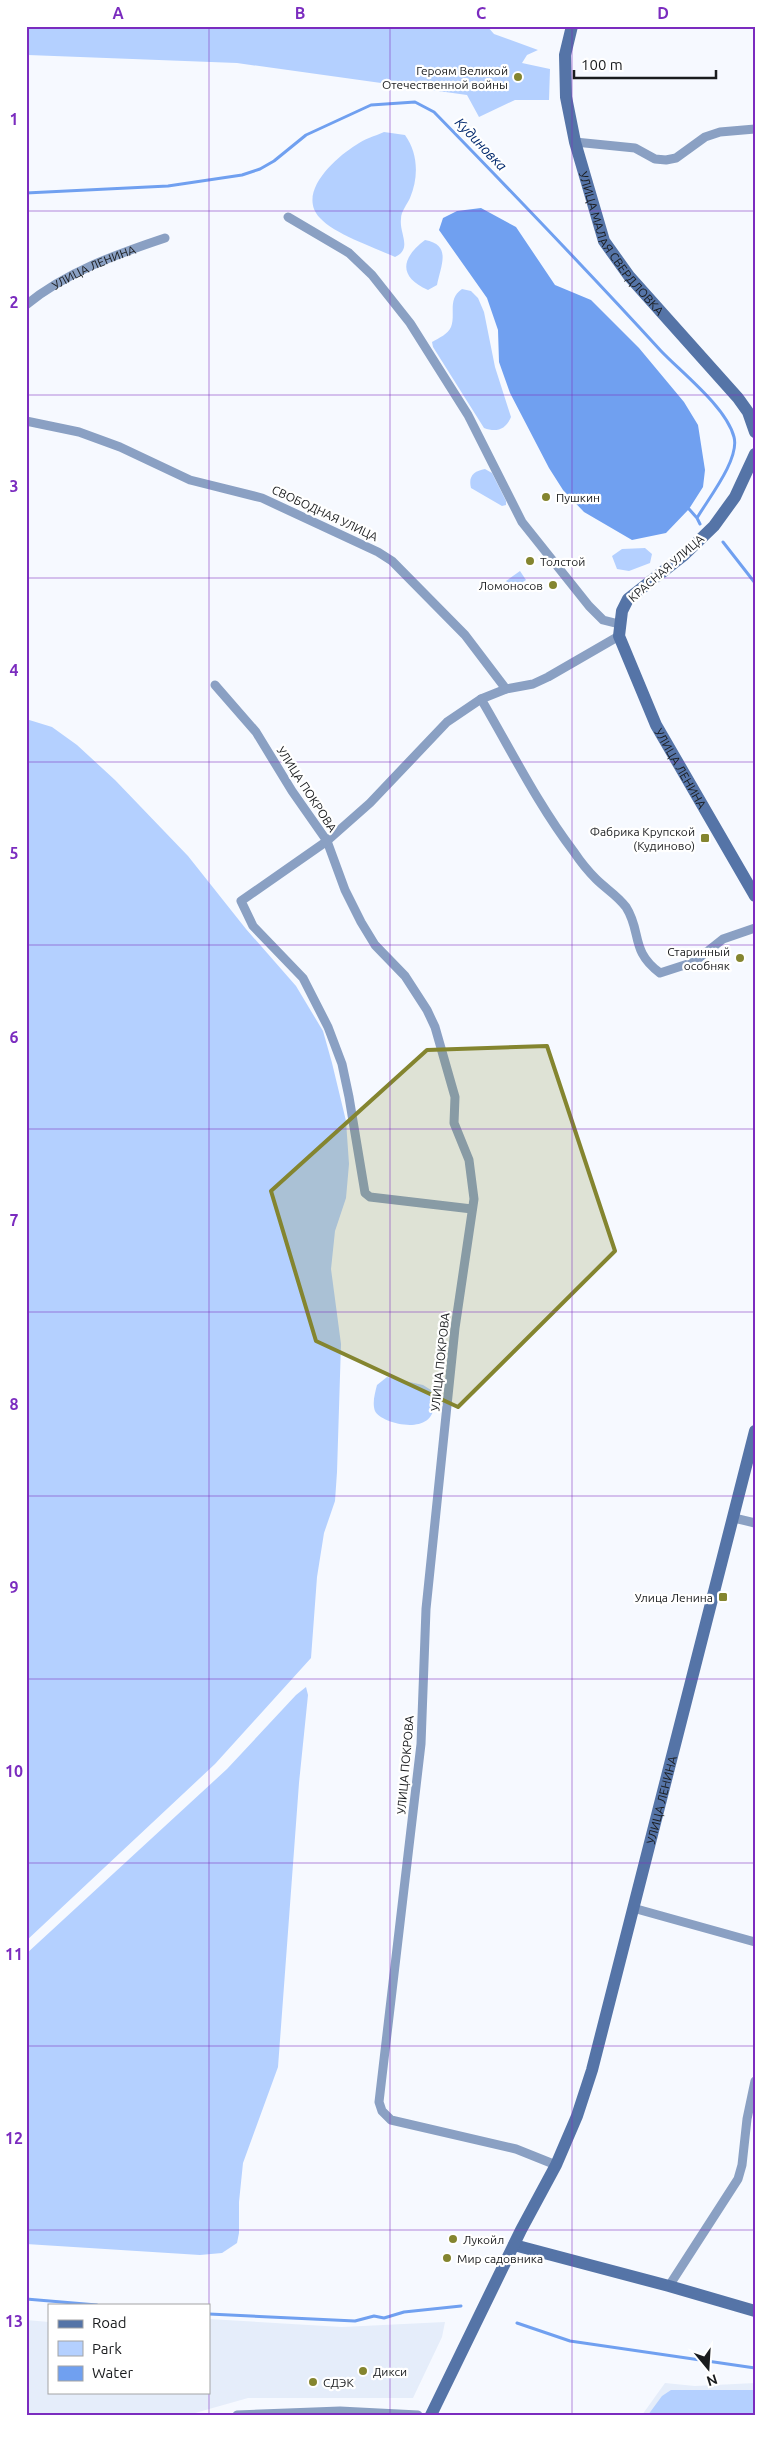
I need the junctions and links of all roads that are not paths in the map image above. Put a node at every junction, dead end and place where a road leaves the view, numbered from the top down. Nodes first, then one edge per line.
1 (572, 26) edge
2 (755, 129) edge
3 (576, 142) junction
4 (288, 216) dead end
5 (165, 238) dead end
6 (26, 305) edge
7 (26, 421) edge
8 (754, 429) edge
9 (755, 454) edge
10 (619, 630) junction
11 (215, 685) dead end
12 (506, 689) junction
13 (481, 699) junction
14 (327, 841) junction
15 (755, 896) edge
16 (755, 928) edge
17 (472, 1209) junction
18 (755, 1431) edge
19 (734, 1518) junction
20 (755, 1522) edge
21 (633, 1908) junction
22 (755, 1942) edge
23 (755, 2080) edge
24 (556, 2165) junction
25 (514, 2245) junction
26 (669, 2286) junction
27 (755, 2311) edge
28 (237, 2415) edge
29 (418, 2415) edge
30 (431, 2415) edge

1 - 3 main road, УЛИЦА МАЛАЯ СВЕРДЛОВКА
2 - 3 street
3 - 8 main road, УЛИЦА МАЛАЯ СВЕРДЛОВКА
4 - 10 street
5 - 6 street, УЛИЦА ЛЕНИНА
7 - 12 street, СВОБОДНАЯ УЛИЦА
9 - 10 main road, КРАСНАЯ УЛИЦА
10 - 12 street
10 - 15 main road, УЛИЦА ЛЕНИНА
11 - 14 street, УЛИЦА ПОКРОВА
12 - 13 street
13 - 14 street
13 - 16 street
14 - 17 street, УЛИЦА ПОКРОВА
14 - 17 street
17 - 24 street, УЛИЦА ПОКРОВА
18 - 19 main road, УЛИЦА ЛЕНИНА
19 - 20 street
19 - 21 main road, УЛИЦА ЛЕНИНА
21 - 22 street
21 - 24 main road, УЛИЦА ЛЕНИНА
23 - 26 street
24 - 25 main road, УЛИЦА ЛЕНИНА
25 - 26 main road
25 - 30 main road, УЛИЦА ЛЕНИНА
26 - 27 main road
28 - 29 street

